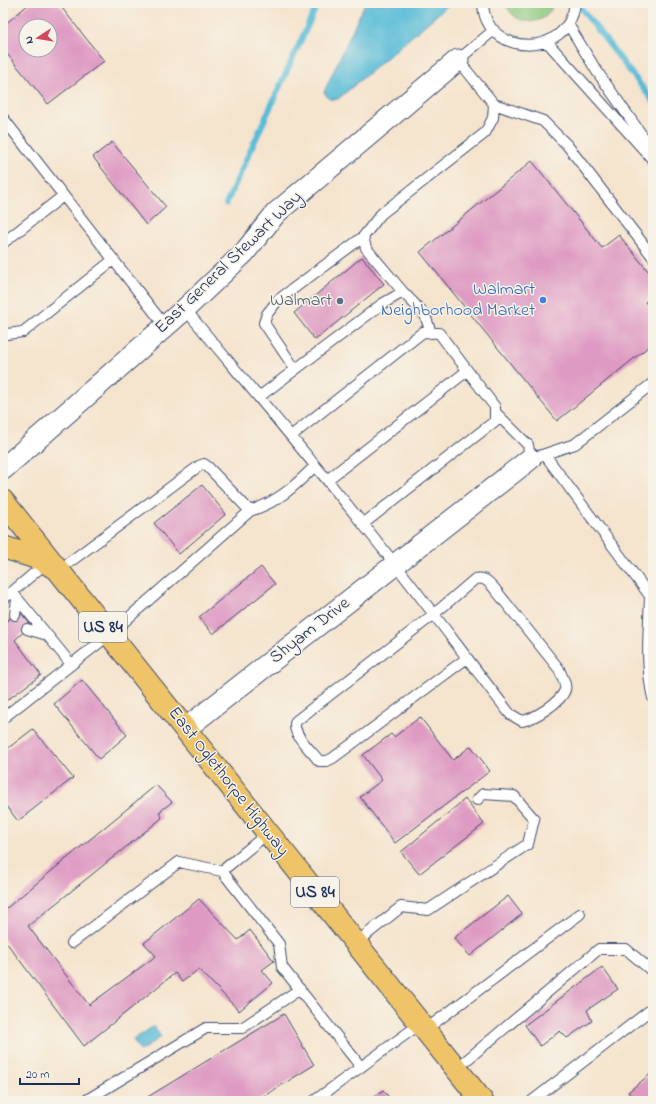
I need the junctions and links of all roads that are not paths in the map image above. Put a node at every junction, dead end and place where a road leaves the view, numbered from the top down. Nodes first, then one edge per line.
1 (483, 3) edge
2 (574, 3) edge
3 (568, 24) junction
4 (494, 30) junction
5 (547, 42) junction
6 (458, 60) junction
7 (494, 104) junction
8 (3, 118) edge
9 (653, 151) edge
10 (653, 160) edge
11 (63, 196) junction
12 (363, 237) junction
13 (3, 243) edge
14 (653, 257) edge
15 (113, 260) junction
16 (404, 292) junction
17 (185, 309) junction
18 (165, 326) junction
19 (3, 332) edge
20 (431, 332) junction
21 (295, 369) junction
22 (467, 370) junction
23 (653, 383) edge
24 (259, 397) junction
25 (495, 412) junction
26 (291, 436) junction
27 (537, 457) junction
28 (315, 466) junction
29 (3, 469) edge
30 (327, 480) junction
31 (3, 501) edge
32 (250, 511) junction
33 (363, 524) junction
34 (3, 547) edge
35 (394, 565) junction
36 (53, 567) junction
37 (14, 596) junction
38 (651, 598) edge
39 (3, 599) edge
40 (14, 615) dead end
41 (433, 615) junction
42 (27, 629) dead end
43 (109, 634) junction
44 (47, 635) junction
45 (467, 658) junction
46 (71, 664) junction
47 (653, 698) edge
48 (3, 718) edge
49 (185, 729) junction
50 (477, 800) dead end
51 (268, 833) junction
52 (222, 871) junction
53 (580, 914) dead end
54 (72, 943) dead end
55 (356, 943) junction
56 (653, 972) edge
57 (300, 989) junction
58 (653, 1008) edge
59 (423, 1027) junction
60 (361, 1067) junction
61 (456, 1069) junction
62 (85, 1101) edge
63 (314, 1101) edge
64 (481, 1101) edge
65 (532, 1101) edge

1 - 4 lane
2 - 3 lane
3 - 5 lane
3 - 9 lane
4 - 5 lane
4 - 6 lane
5 - 10 lane
6 - 7 lane
6 - 17 street, East General Stewart Way
7 - 12 lane
7 - 14 lane
8 - 11 lane
11 - 13 lane
11 - 15 lane
12 - 16 lane
12 - 21 lane
15 - 18 lane
15 - 19 lane
16 - 20 lane
16 - 21 lane
17 - 18 street, East General Stewart Way
17 - 24 lane
18 - 29 street, East General Stewart Way
20 - 22 lane
20 - 26 lane
21 - 24 lane
22 - 25 lane
22 - 30 lane
23 - 27 lane
24 - 26 lane
25 - 27 lane
25 - 33 lane
26 - 28 lane
27 - 35 street, Shyam Drive
27 - 38 lane
28 - 30 lane
28 - 32 lane
30 - 33 lane
31 - 36 highway, East Oglethorpe Highway / US 84
32 - 36 lane
32 - 43 lane
33 - 35 lane
34 - 36 highway
35 - 41 lane
35 - 49 street, Shyam Drive
36 - 37 lane
36 - 43 highway, East Oglethorpe Highway / US 84
37 - 39 lane
37 - 40 lane
37 - 44 lane
38 - 47 lane
41 - 45 lane
41 - 45 lane
41 - 45 lane
42 - 44 lane
43 - 46 lane
43 - 49 highway, East Oglethorpe Highway / US 84
44 - 46 lane
46 - 48 lane
49 - 51 highway, East Oglethorpe Highway / US 84
50 - 55 lane
51 - 52 lane
51 - 55 highway, East Oglethorpe Highway / US 84
52 - 54 lane
52 - 57 lane
53 - 59 lane
55 - 59 highway, East Oglethorpe Highway / US 84
56 - 61 lane
57 - 60 lane
57 - 62 lane
58 - 65 lane
59 - 60 lane
59 - 61 highway, East Oglethorpe Highway / US 84
60 - 63 lane
61 - 64 highway, East Oglethorpe Highway / US 84

